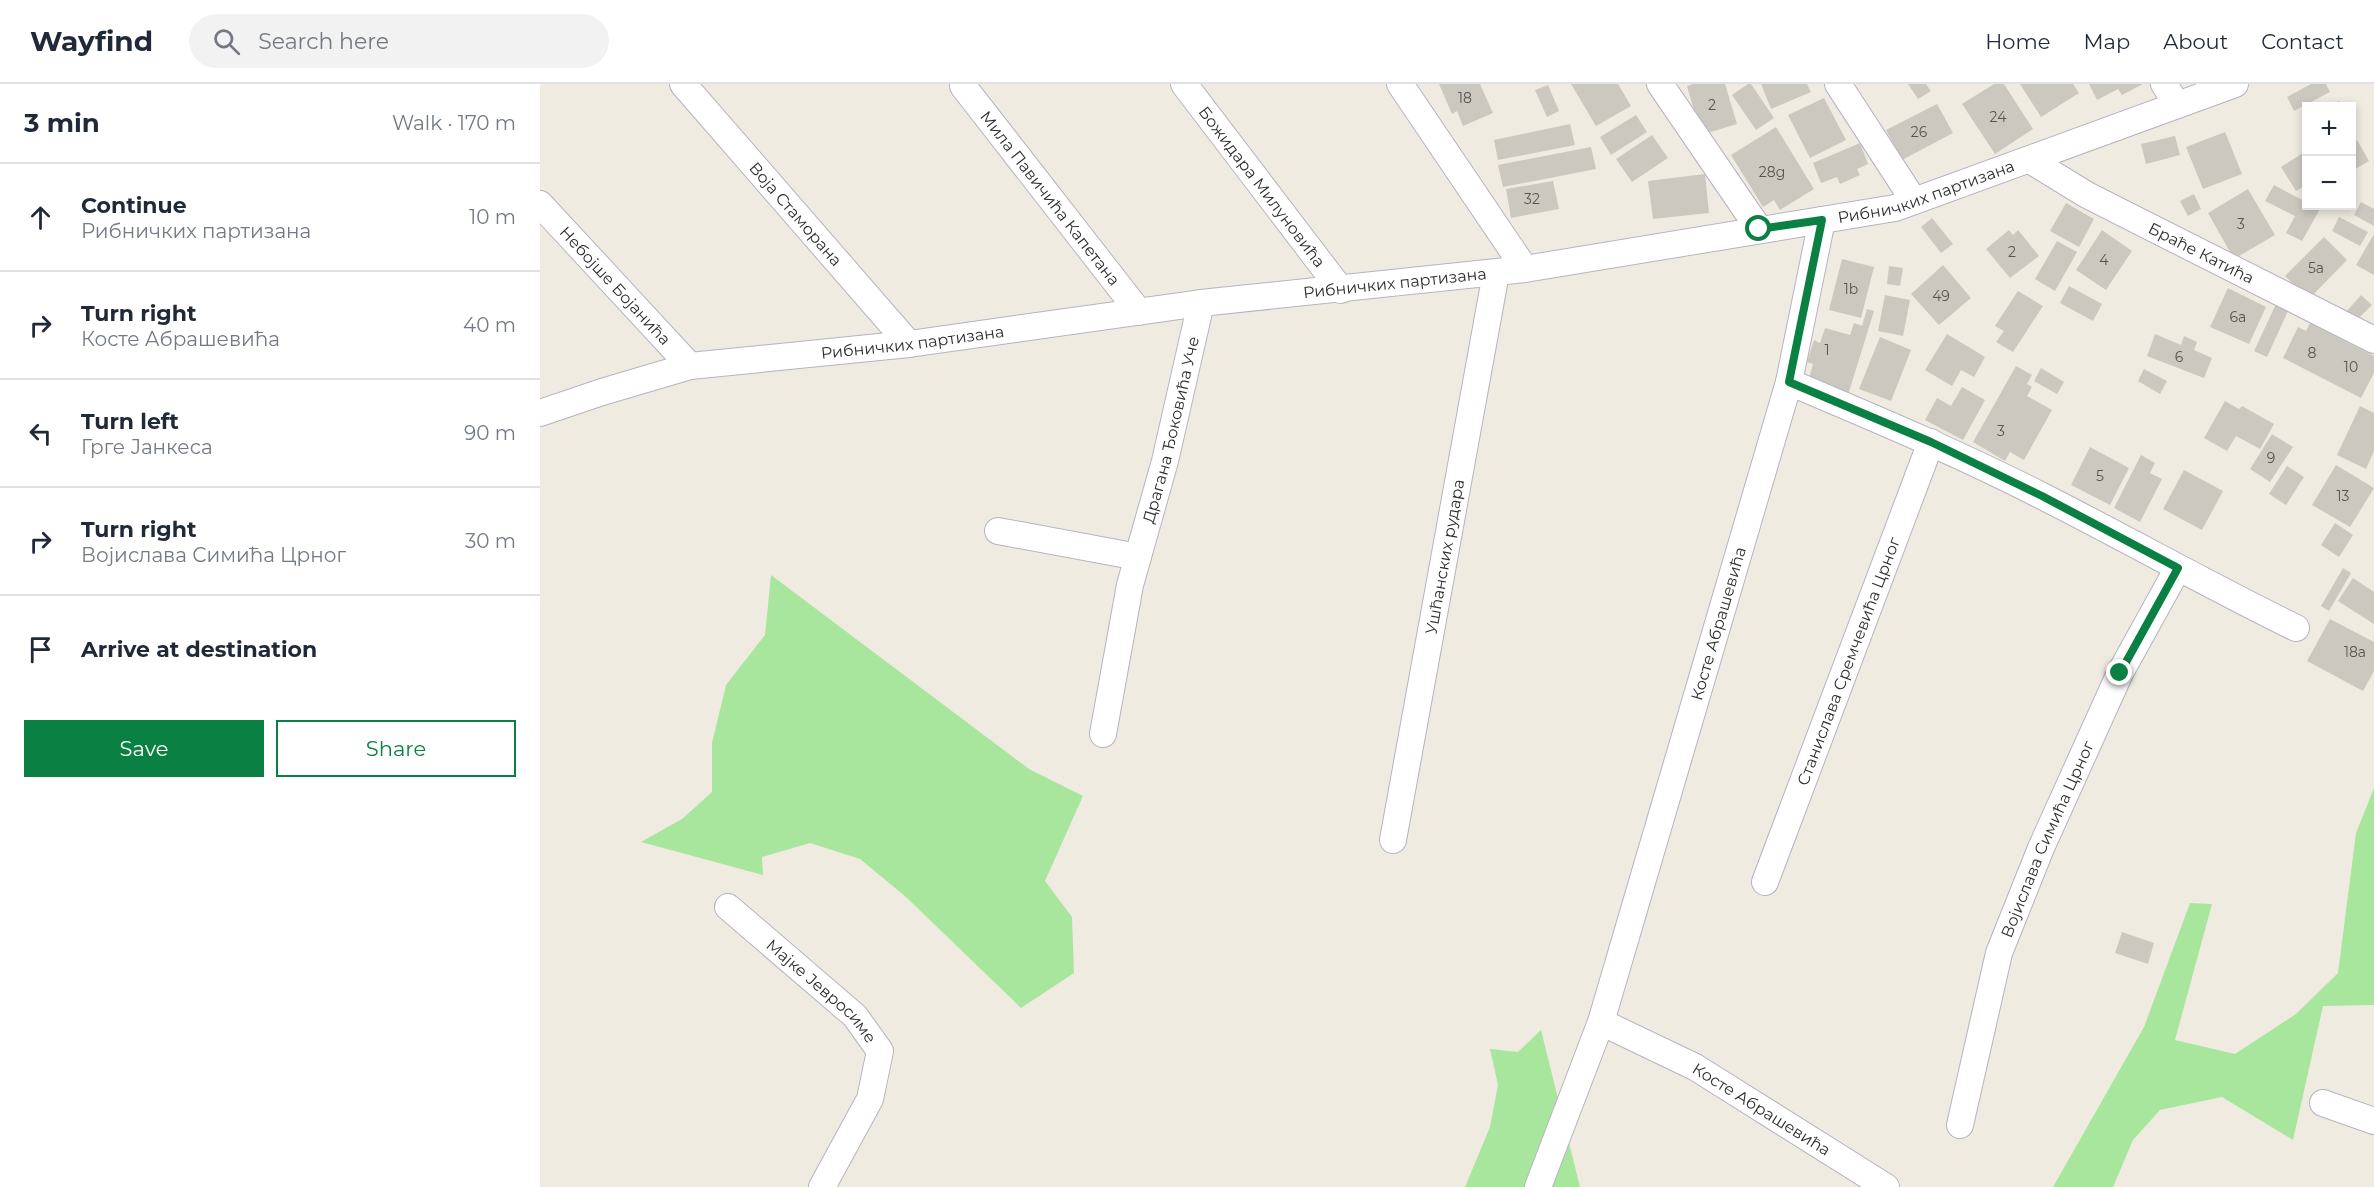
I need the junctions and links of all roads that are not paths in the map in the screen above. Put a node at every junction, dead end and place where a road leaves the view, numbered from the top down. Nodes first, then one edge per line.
1 (682, 84) edge
2 (1184, 84) edge
3 (1400, 84) edge
4 (1660, 84) edge
5 (1838, 84) edge
6 (2235, 84) edge
7 (963, 86) dead end
8 (2170, 95) edge
9 (2030, 160) junction
10 (1914, 201) junction
11 (540, 204) edge
12 (1822, 220) junction
13 (1759, 229) junction
14 (1525, 269) junction
15 (1496, 273) junction
16 (1341, 290) junction
17 (1201, 303) junction
18 (1139, 312) junction
19 (2374, 340) edge
20 (909, 344) junction
21 (690, 366) junction
22 (1789, 382) junction
23 (540, 413) edge
24 (1931, 442) junction
25 (998, 531) dead end
26 (1138, 557) junction
27 (2178, 568) junction
28 (2296, 628) dead end
29 (1103, 734) dead end
30 (1393, 840) dead end
31 (1765, 882) dead end
32 (729, 907) dead end
33 (1601, 1022) junction
34 (2323, 1103) dead end
35 (2374, 1122) edge
36 (1960, 1125) dead end
37 (822, 1187) edge
38 (1538, 1187) edge
39 (1886, 1187) edge

1 - 20 street, Воја Стаморана
2 - 16 street, Божидара Милуновића
3 - 14 street
4 - 13 street
5 - 10 street
6 - 8 street, Рибничких партизана
7 - 18 street, Мила Павичића Капетана
8 - 9 street, Рибничких партизана
9 - 10 street, Рибничких партизана
9 - 19 street, Браће Катића
10 - 12 street, Рибничких партизана
11 - 21 street, Небојше Бојанића
12 - 13 street, Рибничких партизана
12 - 22 street, Косте Абрашевића
13 - 14 street, Рибничких партизана
14 - 15 street, Рибничких партизана
15 - 16 street, Рибничких партизана
15 - 30 street, Ушћанских рудара
16 - 17 street, Рибничких партизана
17 - 18 street, Рибничких партизана
17 - 26 street, Драгана Ђоковића Уче
18 - 20 street, Рибничких партизана
20 - 21 street, Рибничких партизана
21 - 23 street, Рибничких партизана
22 - 24 street
22 - 33 street, Косте Абрашевића
24 - 27 street
24 - 31 street, Станислава Сремчевића Црног
25 - 26 street
26 - 29 street, Драгана Ђоковића Уче
27 - 28 street
27 - 36 street, Војислава Симића Црног
32 - 37 street, Мајке Јевросиме
33 - 38 street, Косте Абрашевића
33 - 39 street, Косте Абрашевића
34 - 35 street

